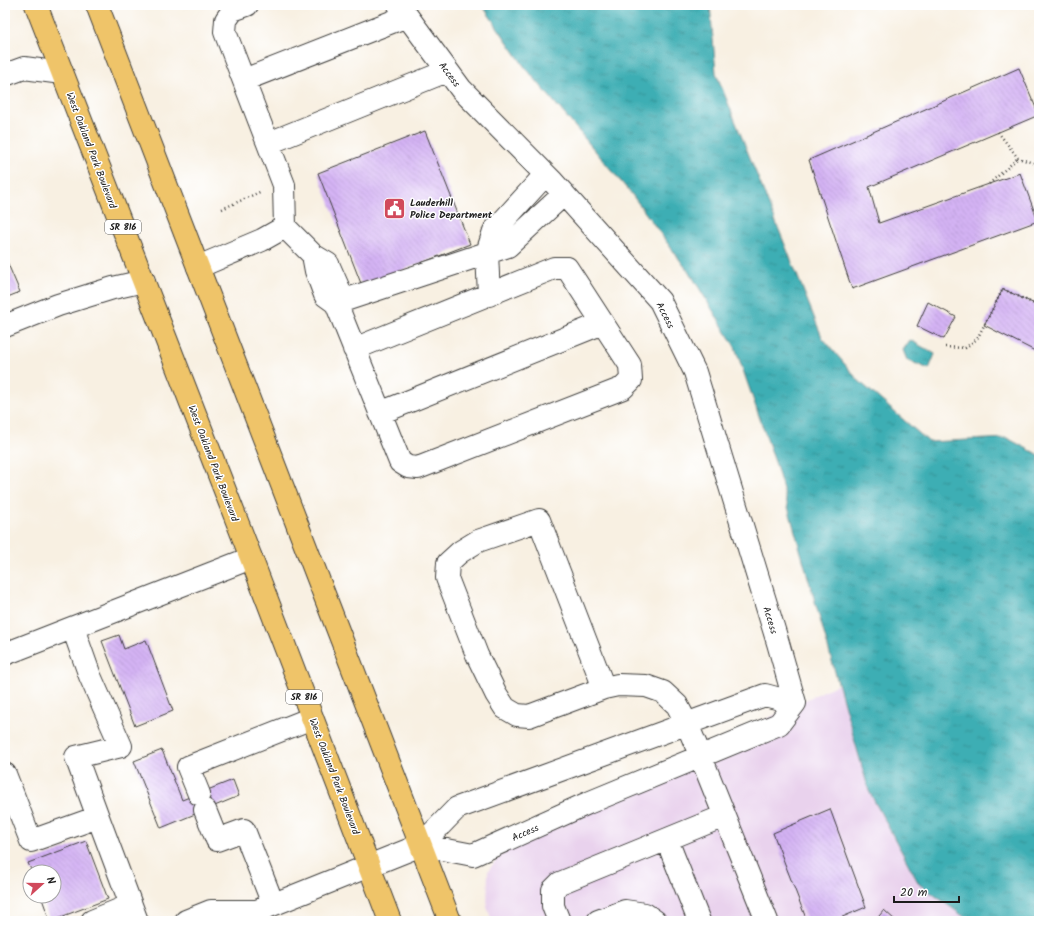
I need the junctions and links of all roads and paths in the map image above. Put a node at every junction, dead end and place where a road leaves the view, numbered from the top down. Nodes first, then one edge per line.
1 (36, 5) edge
2 (97, 5) edge
3 (247, 5) edge
4 (403, 10) edge
5 (447, 71) junction
6 (62, 73) junction
7 (5, 75) edge
8 (244, 80) junction
9 (998, 132) dead end
10 (268, 143) junction
11 (1018, 158) junction
12 (1039, 165) edge
13 (545, 174) junction
14 (989, 184) dead end
15 (265, 190) dead end
16 (564, 194) junction
17 (222, 209) dead end
18 (286, 227) junction
19 (487, 253) junction
20 (198, 267) junction
21 (144, 281) junction
22 (489, 295) junction
23 (1039, 300) edge
24 (336, 303) junction
25 (603, 323) junction
26 (5, 326) edge
27 (945, 347) dead end
28 (354, 349) junction
29 (380, 413) junction
30 (251, 558) junction
31 (73, 628) junction
32 (5, 654) edge
33 (604, 688) junction
34 (795, 703) junction
35 (312, 718) junction
36 (687, 724) junction
37 (701, 757) junction
38 (5, 774) edge
39 (724, 816) junction
40 (98, 817) junction
41 (667, 840) junction
42 (421, 845) junction
43 (369, 866) junction
44 (259, 912) edge
45 (134, 913) edge
46 (92, 921) edge
47 (186, 921) edge
48 (390, 921) edge
49 (450, 921) edge
50 (559, 921) edge
51 (598, 921) edge
52 (655, 921) edge
53 (699, 921) edge
54 (767, 921) edge

1 - 6 main road, West Oakland Park Boulevard / SR 816
2 - 20 main road
3 - 8 street
4 - 5 street, Access
4 - 8 street
5 - 10 street
5 - 13 street, Access
6 - 7 street
6 - 21 main road, West Oakland Park Boulevard / SR 816
8 - 10 street
9 - 11 path
10 - 18 street
11 - 12 path
11 - 14 path
13 - 16 street, Access
13 - 19 street
15 - 17 path
16 - 19 street
16 - 34 street, Access
18 - 20 street
18 - 24 street
19 - 22 street
19 - 24 street
20 - 42 main road
21 - 26 street
21 - 30 main road, West Oakland Park Boulevard / SR 816
22 - 25 street
22 - 28 street
23 - 27 path
24 - 28 street
25 - 29 street
25 - 29 street
28 - 29 street
30 - 31 street
30 - 35 main road, West Oakland Park Boulevard / SR 816
31 - 32 street
31 - 40 street
33 - 33 street
33 - 36 street
34 - 36 street
34 - 37 street, Access
35 - 43 main road, West Oakland Park Boulevard / SR 816
35 - 44 street
36 - 37 street
36 - 42 street
37 - 39 street
37 - 42 street, Access
38 - 40 street
39 - 41 street
39 - 54 street
40 - 45 street
41 - 50 street
41 - 53 street
42 - 43 street
42 - 49 main road
43 - 44 street
43 - 48 main road, West Oakland Park Boulevard / SR 816
44 - 47 street
45 - 46 street
51 - 52 street

